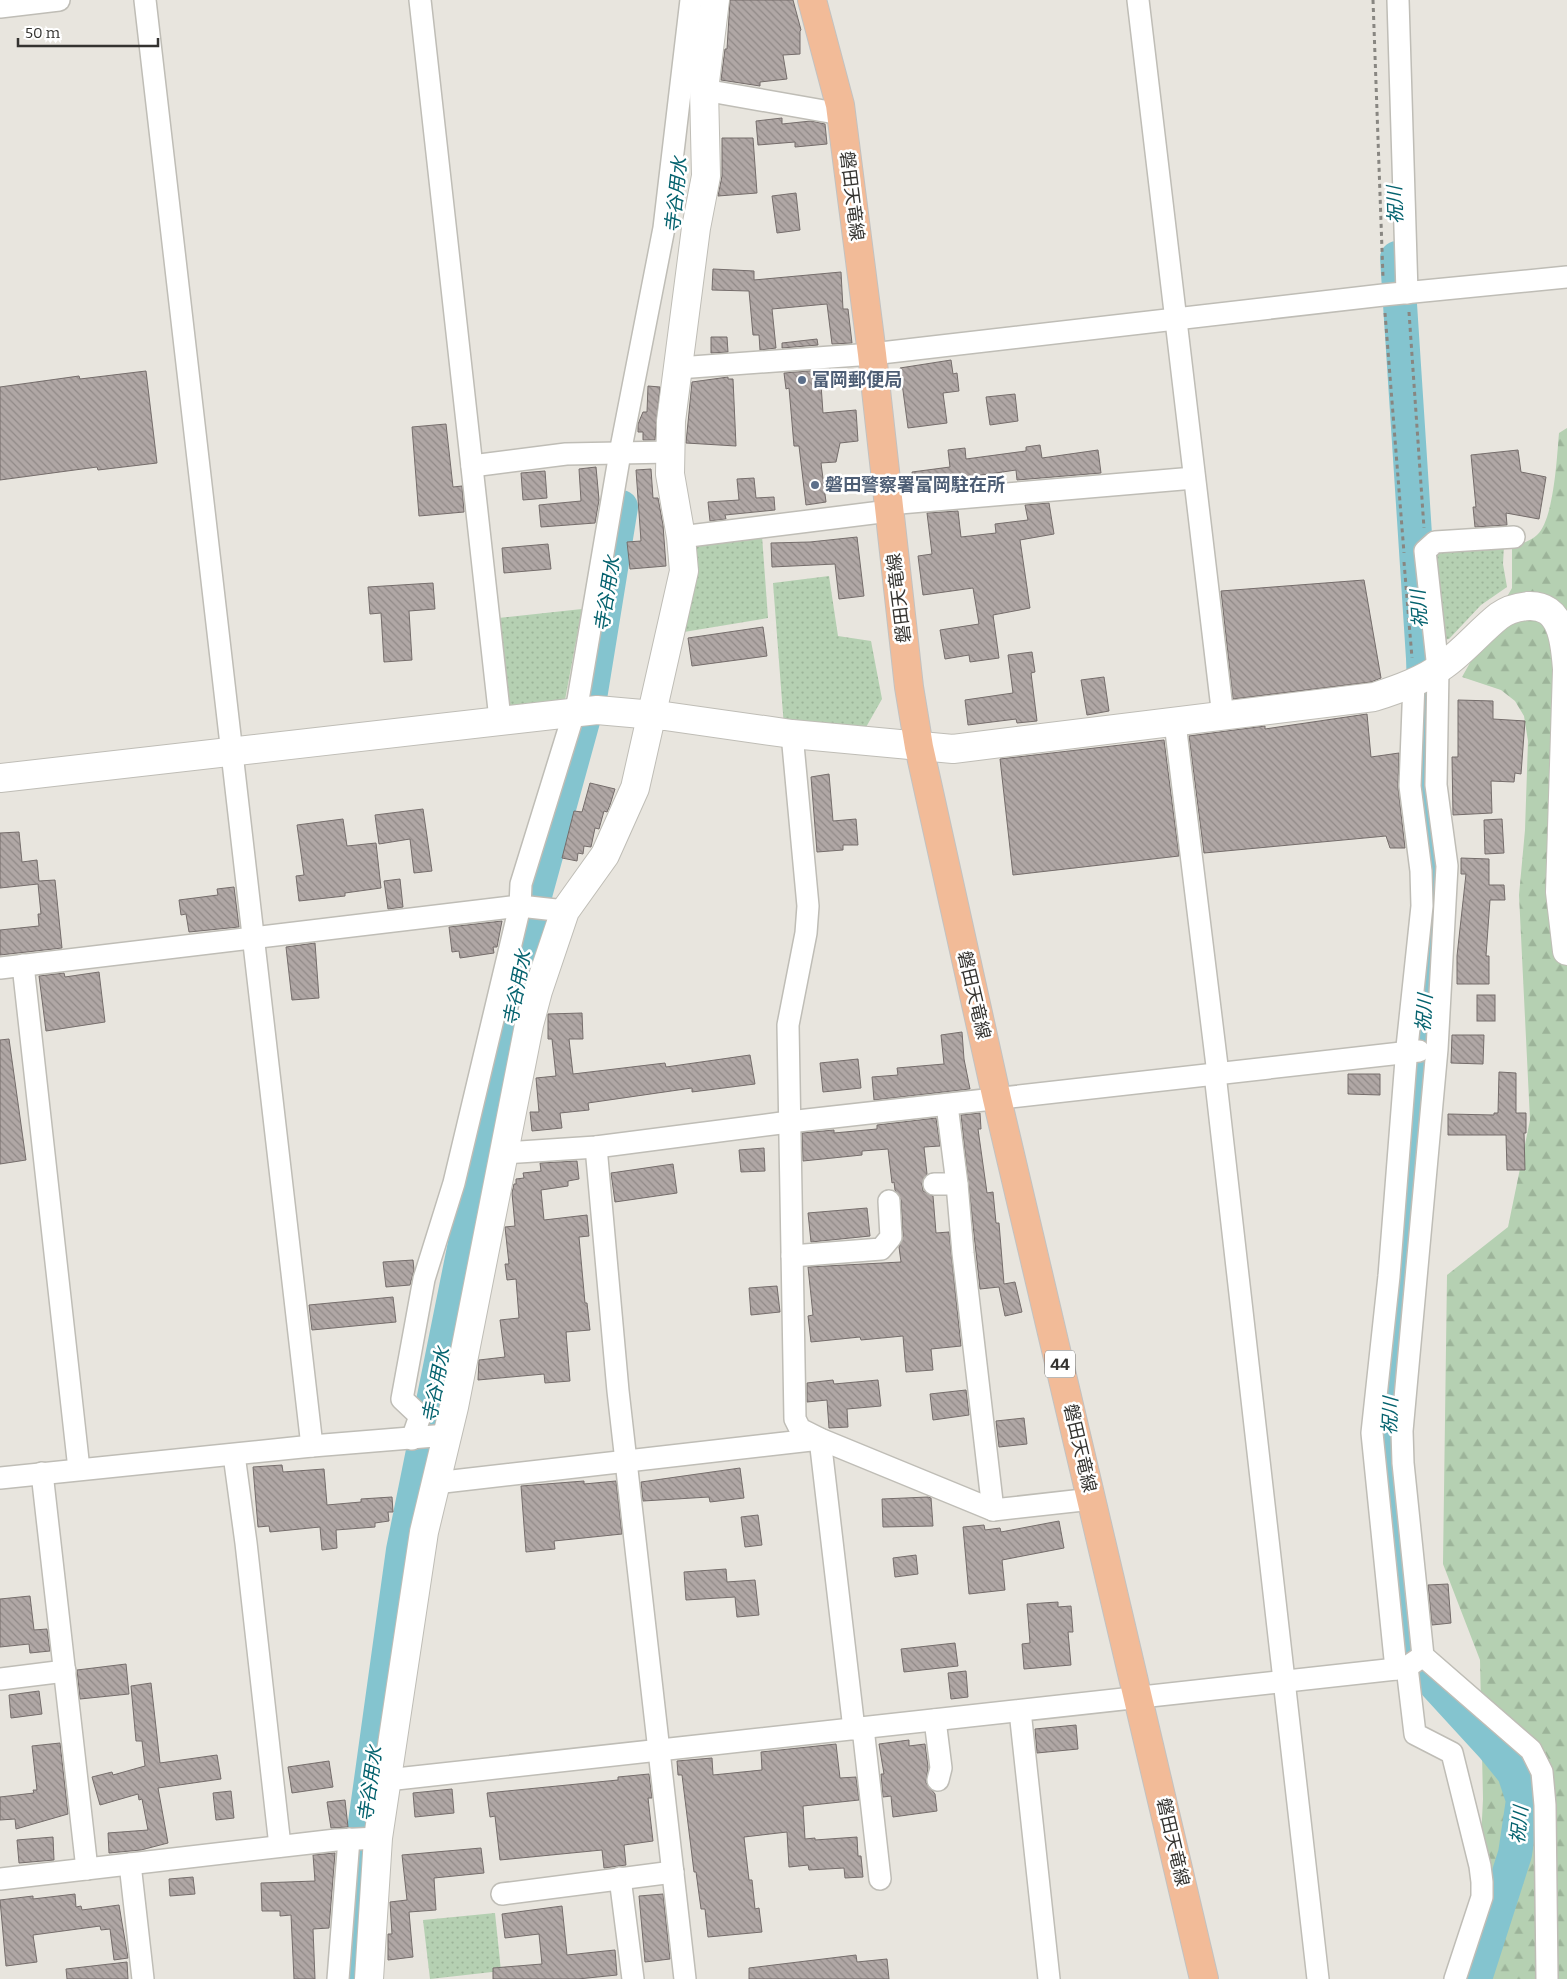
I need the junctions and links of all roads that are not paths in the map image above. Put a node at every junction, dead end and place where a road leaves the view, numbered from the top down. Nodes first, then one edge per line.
1 (59, 0) edge
2 (145, 0) edge
3 (420, 0) edge
4 (691, 0) edge
5 (715, 0) edge
6 (812, 0) edge
7 (1138, 0) edge
8 (1398, 0) edge
9 (25, 2) edge
10 (0, 7) edge
11 (704, 90) junction
12 (841, 114) junction
13 (1567, 277) edge
14 (1395, 294) junction
15 (1175, 319) junction
16 (872, 354) junction
17 (678, 368) junction
18 (671, 452) junction
19 (620, 453) junction
20 (472, 466) junction
21 (1194, 478) junction
22 (888, 507) junction
23 (681, 537) junction
24 (1514, 537) dead end
25 (1563, 615) edge
26 (1567, 670) edge
27 (1425, 677) junction
28 (572, 711) junction
29 (651, 714) junction
30 (1223, 717) junction
31 (500, 719) junction
32 (1175, 722) junction
33 (792, 734) junction
34 (919, 747) junction
35 (232, 751) junction
36 (0, 778) edge
37 (538, 908) junction
38 (254, 938) junction
39 (1567, 951) edge
40 (23, 966) junction
41 (0, 968) edge
42 (1437, 1049) junction
43 (1407, 1053) junction
44 (1216, 1074) junction
45 (997, 1099) junction
46 (946, 1105) junction
47 (789, 1122) junction
48 (596, 1147) junction
49 (503, 1153) junction
50 (934, 1184) dead end
51 (957, 1184) junction
52 (889, 1201) dead end
53 (792, 1256) junction
54 (447, 1435) junction
55 (412, 1439) junction
56 (820, 1439) junction
57 (312, 1446) junction
58 (234, 1455) junction
59 (626, 1461) junction
60 (78, 1469) junction
61 (42, 1473) junction
62 (0, 1478) edge
63 (435, 1483) junction
64 (1092, 1499) junction
65 (993, 1510) junction
66 (1411, 1663) junction
67 (65, 1672) junction
68 (0, 1679) edge
69 (1283, 1680) junction
70 (1139, 1697) junction
71 (1020, 1711) junction
72 (934, 1720) junction
73 (859, 1729) junction
74 (659, 1749) junction
75 (387, 1780) junction
76 (938, 1780) dead end
77 (378, 1838) junction
78 (349, 1839) junction
79 (280, 1846) junction
80 (130, 1864) junction
81 (87, 1869) junction
82 (673, 1872) junction
83 (620, 1878) junction
84 (0, 1879) edge
85 (880, 1879) dead end
86 (502, 1894) dead end
87 (143, 1979) edge
88 (338, 1979) edge
89 (369, 1979) edge
90 (633, 1979) edge
91 (685, 1979) edge
92 (1049, 1979) edge
93 (1204, 1979) edge
94 (1318, 1979) edge
95 (1455, 1979) edge
96 (1547, 1979) edge

1 - 9 street
2 - 35 street
3 - 20 street
4 - 19 street
5 - 11 street
6 - 12 main road, 磐田天竜線 / 44
7 - 15 street
8 - 14 street
9 - 10 street
11 - 12 street
11 - 17 street
12 - 16 main road, 磐田天竜線 / 44
13 - 14 street
14 - 15 street
15 - 16 street
15 - 21 street
16 - 17 street
16 - 22 main road, 磐田天竜線 / 44
17 - 18 street
18 - 19 street
18 - 23 street
19 - 20 street
19 - 28 street
20 - 31 street
21 - 22 street
21 - 30 street
22 - 23 street
22 - 34 main road, 磐田天竜線 / 44
23 - 29 street
24 - 27 street
25 - 26 street
25 - 27 street
26 - 39 street
27 - 30 street
27 - 42 street
27 - 43 street
28 - 29 street
28 - 31 street
28 - 37 street
29 - 33 street
29 - 37 street
30 - 32 street
31 - 35 street
32 - 34 street
32 - 44 street
33 - 34 street
33 - 47 street
34 - 45 main road, 磐田天竜線 / 44
35 - 36 street
35 - 38 street
37 - 38 street
37 - 49 street
37 - 55 street
38 - 40 street
38 - 57 street
40 - 41 street
40 - 60 street
42 - 43 street
42 - 66 street
43 - 44 street
43 - 66 street
44 - 45 street
44 - 69 street
45 - 46 street
45 - 64 main road, 磐田天竜線 / 44
46 - 47 street
46 - 51 street
47 - 48 street
47 - 53 street
48 - 49 street
48 - 59 street
49 - 54 street
50 - 51 street
51 - 65 street
52 - 53 street
53 - 56 street
54 - 55 street
54 - 63 street
55 - 57 street
56 - 59 street
56 - 65 street
56 - 73 street
57 - 58 street
58 - 60 street
58 - 79 street
59 - 63 street
59 - 74 street
60 - 61 street
61 - 62 street
61 - 67 street
63 - 75 street
64 - 65 street
64 - 70 main road, 磐田天竜線 / 44
66 - 69 street
66 - 95 street
66 - 96 street
67 - 68 street
67 - 81 street
69 - 70 street
69 - 94 street
70 - 71 street
70 - 93 main road, 磐田天竜線 / 44
71 - 72 street
71 - 92 street
72 - 73 street
72 - 76 street
73 - 74 street
73 - 85 street
74 - 75 street
74 - 82 street
75 - 77 street
77 - 78 street
77 - 89 street
78 - 79 street
78 - 88 street
79 - 80 street
80 - 81 street
80 - 87 street
81 - 84 street
82 - 83 street
82 - 91 street
83 - 86 street
83 - 90 street

